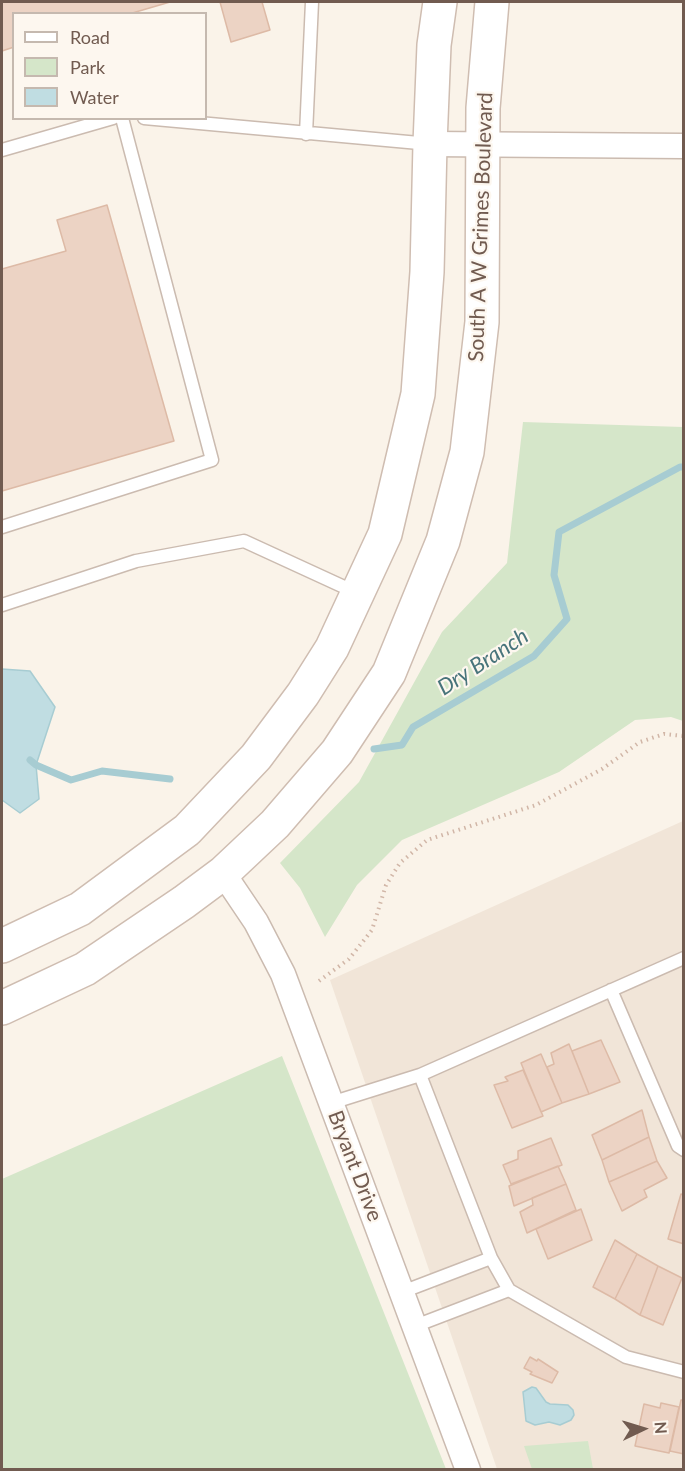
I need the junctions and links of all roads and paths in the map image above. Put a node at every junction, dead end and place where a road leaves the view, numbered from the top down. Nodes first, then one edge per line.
1 (312, 2) edge
2 (440, 2) edge
3 (492, 2) edge
4 (106, 120) edge
5 (123, 120) edge
6 (164, 120) edge
7 (306, 134) junction
8 (430, 144) junction
9 (482, 144) junction
10 (684, 146) edge
11 (2, 150) edge
12 (2, 527) edge
13 (357, 593) junction
14 (2, 605) edge
15 (684, 736) edge
16 (223, 873) junction
17 (2, 946) edge
18 (684, 958) edge
19 (319, 981) dead end
20 (611, 990) junction
21 (2, 1008) edge
22 (420, 1076) junction
23 (331, 1103) junction
24 (684, 1150) edge
25 (491, 1258) junction
26 (509, 1290) junction
27 (402, 1292) junction
28 (415, 1326) junction
29 (684, 1372) edge
30 (468, 1470) edge

1 - 7 lane
2 - 8 main road
3 - 9 main road, South A W Grimes Boulevard
4 - 11 lane
5 - 12 lane
6 - 7 lane
7 - 8 lane
8 - 9 street
8 - 13 main road
9 - 10 street
9 - 16 main road, South A W Grimes Boulevard
13 - 14 lane
13 - 17 main road
15 - 19 path
16 - 21 main road, South A W Grimes Boulevard
16 - 23 street, Bryant Drive
18 - 20 lane
20 - 22 lane
20 - 24 lane
22 - 23 lane
22 - 25 lane
23 - 27 street, Bryant Drive
25 - 26 lane
25 - 27 lane
26 - 28 lane
26 - 29 lane
27 - 28 street, Bryant Drive
28 - 30 street, Bryant Drive

